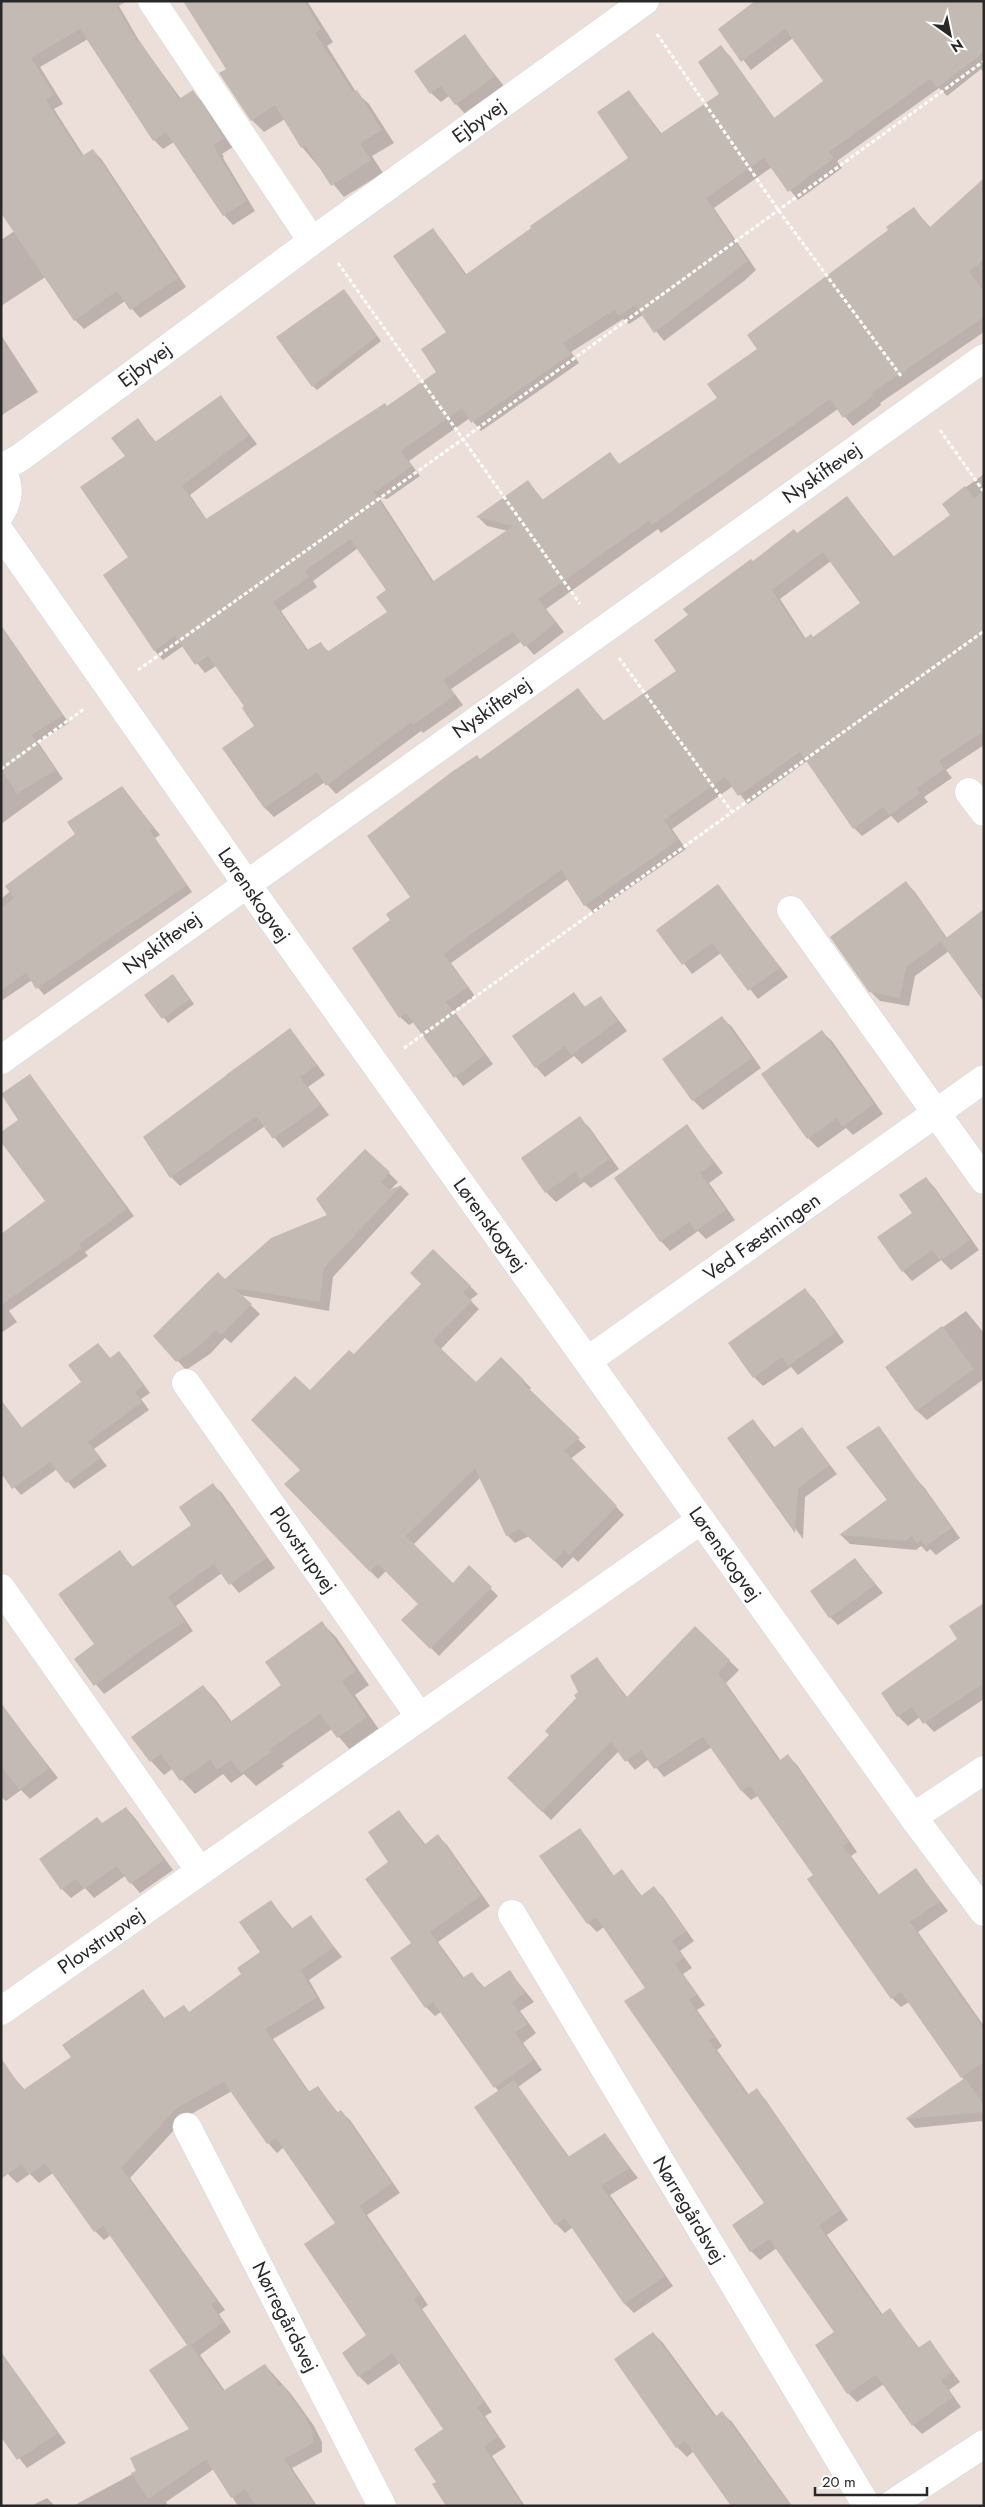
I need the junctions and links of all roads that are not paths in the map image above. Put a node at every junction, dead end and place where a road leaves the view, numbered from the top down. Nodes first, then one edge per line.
1 (152, 1) edge
2 (626, 7) edge
3 (316, 238) junction
4 (984, 358) edge
5 (1, 469) edge
6 (1, 513) edge
7 (1, 533) edge
8 (246, 883) junction
9 (791, 910) dead end
10 (1, 1060) edge
11 (984, 1079) edge
12 (936, 1113) junction
13 (984, 1180) edge
14 (587, 1361) junction
15 (186, 1383) dead end
16 (701, 1520) junction
17 (1, 1588) edge
18 (420, 1717) junction
19 (984, 1770) edge
20 (913, 1818) junction
21 (200, 1871) junction
22 (984, 1912) edge
23 (512, 1914) dead end
24 (1, 2011) edge
25 (187, 2127) dead end
26 (984, 2444) edge
27 (382, 2506) edge
28 (867, 2506) edge
29 (889, 2506) edge

1 - 3 street
2 - 3 street, Ejbyvej
3 - 5 street, Ejbyvej
4 - 8 street, Nyskiftevej
5 - 6 street
7 - 8 street, Lørenskogvej
8 - 10 street, Nyskiftevej
8 - 14 street, Lørenskogvej
9 - 12 street
11 - 12 street, Ved Fæstningen
12 - 13 street
12 - 14 street, Ved Fæstningen
14 - 16 street, Lørenskogvej
15 - 18 street, Plovstrupvej
16 - 18 street, Plovstrupvej
16 - 20 street, Lørenskogvej
17 - 21 street
18 - 21 street, Plovstrupvej
19 - 20 street
20 - 22 street, Lørenskogvej
21 - 24 street, Plovstrupvej
23 - 28 street, Nørregårdsvej
25 - 27 street, Nørregårdsvej
26 - 29 street

